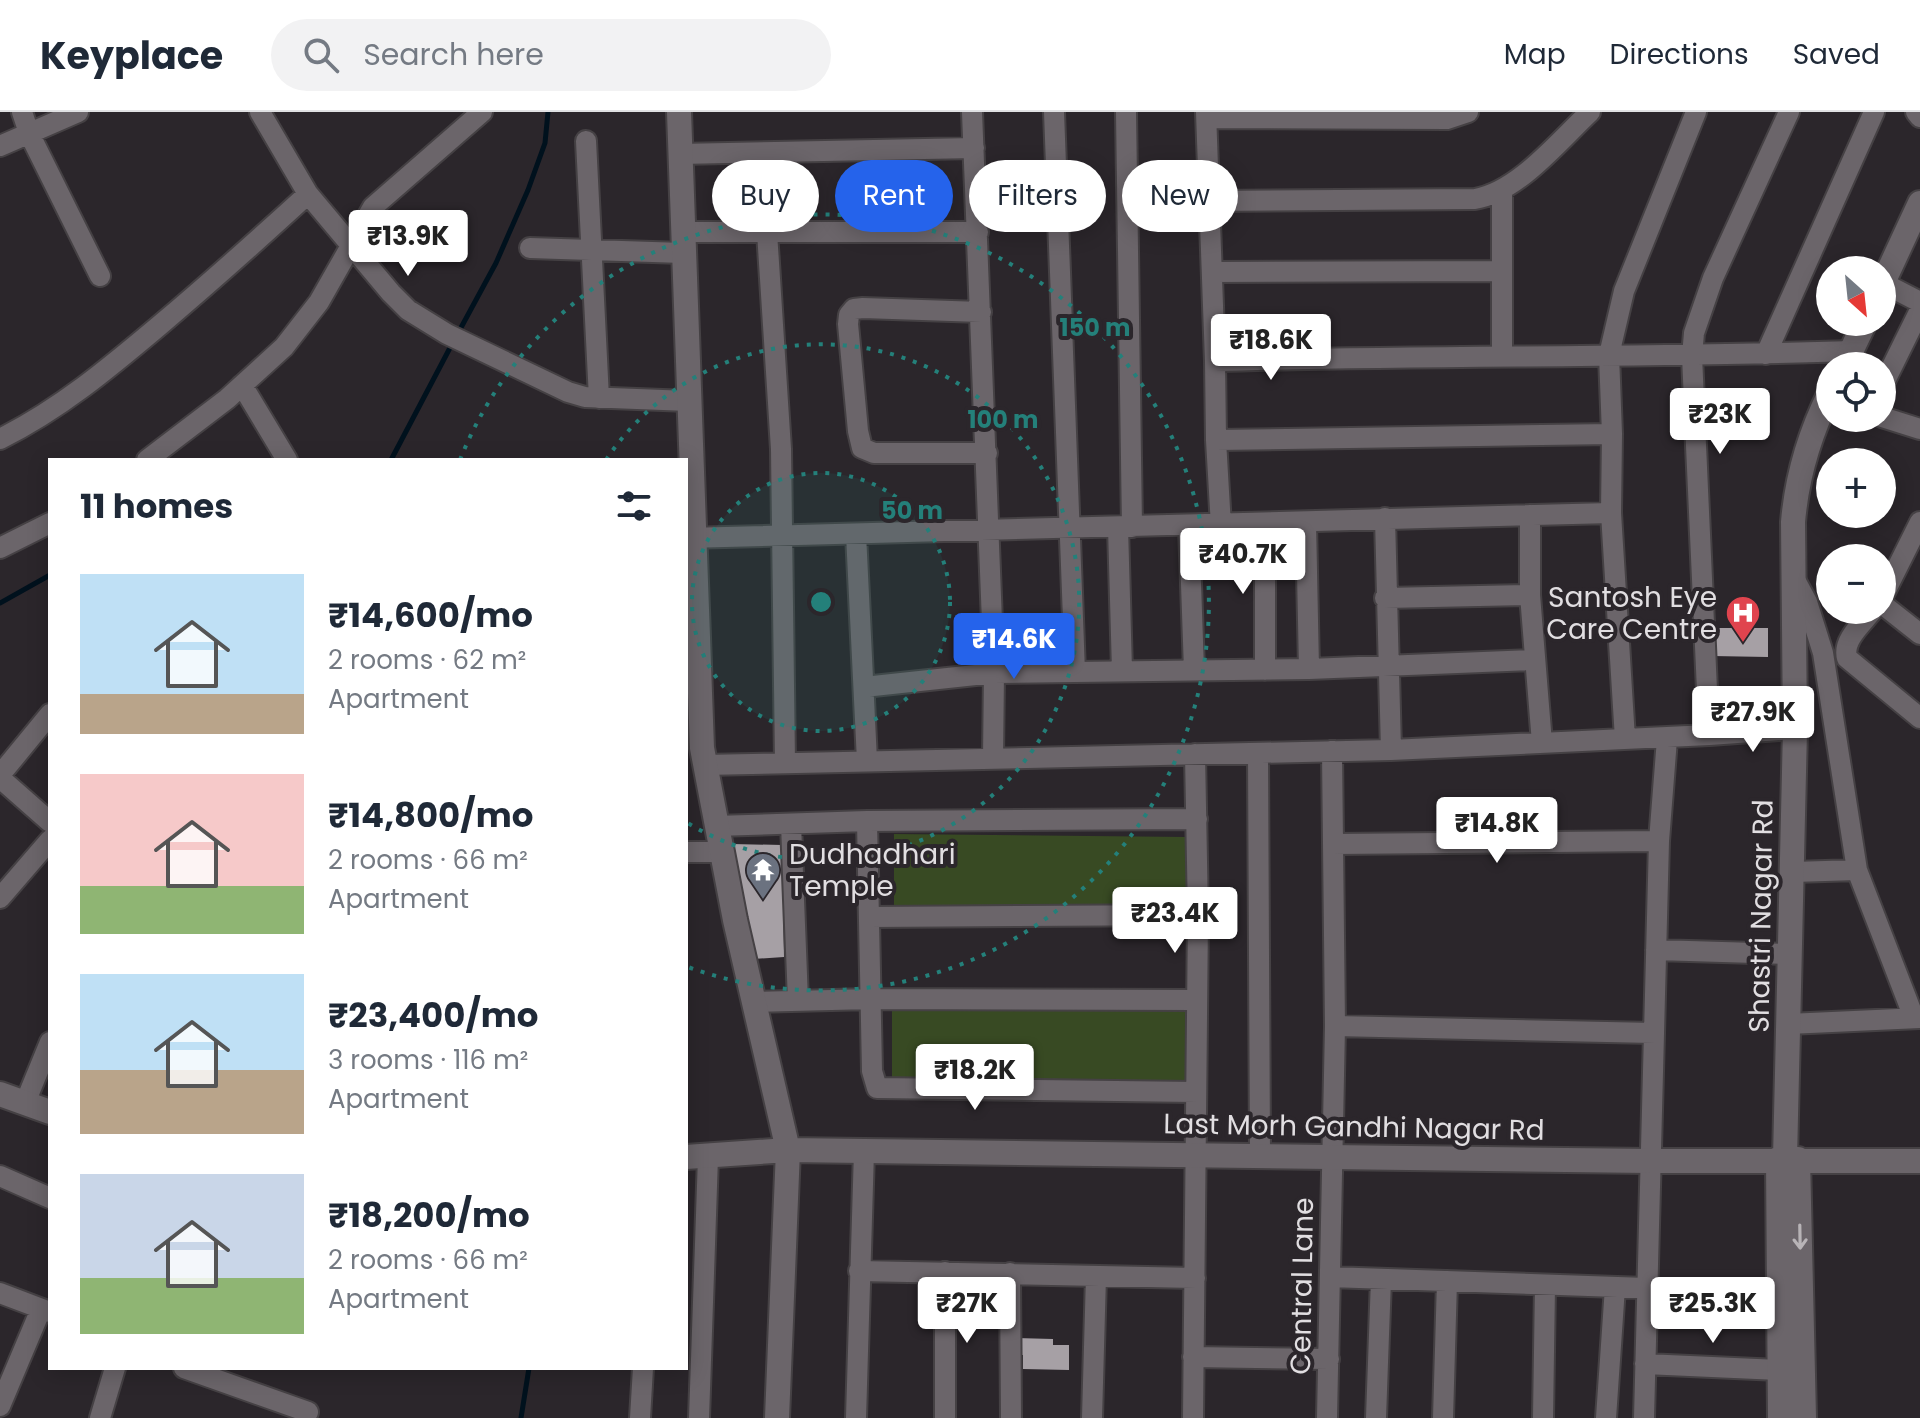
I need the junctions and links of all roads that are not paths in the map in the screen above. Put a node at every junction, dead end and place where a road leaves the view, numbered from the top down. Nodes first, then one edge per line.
1 (22, 112) edge
2 (78, 112) edge
3 (260, 112) edge
4 (482, 112) edge
5 (679, 112) edge
6 (972, 112) edge
7 (1054, 112) edge
8 (1126, 112) edge
9 (1468, 112) edge
10 (1590, 112) edge
11 (1696, 112) edge
12 (1789, 112) edge
13 (1874, 112) edge
14 (1916, 112) edge
15 (1206, 115) edge
16 (1920, 117) edge
17 (29, 133) junction
18 (586, 141) dead end
19 (0, 146) edge
20 (974, 148) junction
21 (679, 154) junction
22 (975, 160) edge
23 (1208, 160) edge
24 (1502, 191) junction
25 (308, 194) junction
26 (1238, 201) edge
27 (1919, 209) edge
28 (767, 232) joint
29 (819, 232) edge
30 (969, 232) edge
31 (978, 232) edge
32 (1210, 232) edge
33 (683, 243) junction
34 (351, 246) junction
35 (530, 248) dead end
36 (592, 251) junction
37 (1896, 256) edge
38 (1502, 271) junction
39 (1212, 272) junction
40 (100, 276) dead end
41 (1896, 291) edge
42 (1920, 302) edge
43 (1920, 310) edge
44 (981, 312) junction
45 (1766, 354) junction
46 (1609, 355) junction
47 (1502, 356) junction
48 (1692, 356) junction
49 (1816, 356) edge
50 (1896, 359) edge
51 (1215, 361) junction
52 (242, 385) junction
53 (599, 398) junction
54 (689, 401) junction
55 (1896, 421) edge
56 (1816, 428) edge
57 (1920, 429) edge
58 (1612, 434) junction
59 (0, 439) edge
60 (1216, 440) junction
61 (987, 453) junction
62 (150, 458) edge
63 (286, 458) edge
64 (1611, 513) junction
65 (1530, 515) junction
66 (1385, 518) junction
67 (1265, 523) junction
68 (1306, 523) junction
69 (1920, 523) edge
70 (48, 524) edge
71 (1189, 526) junction
72 (1221, 526) junction
73 (1125, 527) junction
74 (990, 528) junction
75 (1069, 529) junction
76 (856, 534) junction
77 (784, 535) junction
78 (689, 539) edge
79 (0, 548) edge
80 (1896, 572) edge
81 (1794, 578) junction
82 (1530, 595) junction
83 (1385, 598) junction
84 (1896, 613) edge
85 (1862, 624) edge
86 (1920, 634) edge
87 (1845, 650) junction
88 (1823, 653) junction
89 (1795, 658) junction
90 (1533, 660) junction
91 (1387, 668) junction
92 (1309, 669) junction
93 (1194, 670) junction
94 (1265, 670) junction
95 (1122, 671) junction
96 (1075, 672) junction
97 (994, 673) junction
98 (864, 687) junction
99 (48, 717) edge
100 (1920, 718) edge
101 (1795, 729) junction
102 (1709, 735) junction
103 (1625, 739) junction
104 (1667, 739) junction
105 (1542, 743) junction
106 (1391, 750) junction
107 (1332, 751) junction
108 (1258, 753) junction
109 (697, 754) edge
110 (1195, 754) junction
111 (993, 758) junction
112 (867, 761) junction
113 (785, 763) junction
114 (0, 777) edge
115 (1197, 819) junction
116 (48, 820) edge
117 (867, 821) junction
118 (791, 824) junction
119 (716, 826) junction
120 (1659, 841) junction
121 (48, 842) edge
122 (1334, 844) junction
123 (688, 852) edge
124 (721, 852) junction
125 (1857, 870) junction
126 (1793, 872) junction
127 (0, 898) edge
128 (1198, 915) junction
129 (869, 917) junction
130 (1656, 950) junction
131 (1790, 954) junction
132 (871, 999) junction
133 (1197, 1000) junction
134 (798, 1001) junction
135 (754, 1002) junction
136 (1917, 1018) edge
137 (1788, 1024) junction
138 (1335, 1026) junction
139 (1654, 1033) junction
140 (48, 1045) edge
141 (1196, 1092) junction
142 (7, 1100) edge
143 (48, 1111) edge
144 (788, 1150) junction
145 (864, 1151) junction
146 (1260, 1154) junction
147 (1197, 1155) junction
148 (1334, 1155) junction
149 (697, 1157) edge
150 (1787, 1159) junction
151 (1650, 1161) junction
152 (1920, 1161) edge
153 (0, 1176) edge
154 (48, 1197) edge
155 (859, 1271) junction
156 (945, 1272) junction
157 (1010, 1273) junction
158 (1096, 1276) junction
159 (1330, 1277) junction
160 (1195, 1278) junction
161 (1381, 1279) junction
162 (1447, 1281) junction
163 (1545, 1285) junction
164 (1615, 1287) junction
165 (1646, 1288) junction
166 (0, 1293) edge
167 (45, 1310) edge
168 (1193, 1357) junction
169 (1329, 1359) junction
170 (1645, 1364) junction
171 (114, 1370) edge
172 (189, 1370) edge
173 (643, 1370) edge
174 (1779, 1370) junction
175 (0, 1406) edge
176 (312, 1416) edge
177 (100, 1418) edge
178 (640, 1418) edge
179 (699, 1418) edge
180 (777, 1418) edge
181 (856, 1418) edge
182 (945, 1418) edge
183 (1011, 1418) edge
184 (1092, 1418) edge
185 (1193, 1418) edge
186 (1327, 1418) edge
187 (1376, 1418) edge
188 (1443, 1418) edge
189 (1543, 1418) edge
190 (1606, 1418) edge
191 (1644, 1418) edge
192 (1780, 1418) edge
193 (1804, 1418) edge

1 - 17 street
2 - 17 street
3 - 25 street
4 - 34 street
5 - 21 street
6 - 20 street
7 - 75 street
8 - 73 street
9 - 15 street
10 - 24 street
11 - 46 street
12 - 48 street
13 - 45 street
14 - 16 street
15 - 23 street
17 - 19 street
17 - 40 street
18 - 36 street
20 - 21 street
20 - 22 street
21 - 33 street
24 - 26 street
24 - 38 street
25 - 34 street
25 - 59 street
27 - 37 street
28 - 33 street
28 - 77 street
29 - 30 street
31 - 44 street
32 - 39 street
33 - 36 street
33 - 54 street
34 - 52 street
34 - 53 street
35 - 36 street
36 - 53 street
38 - 39 street
38 - 47 street
39 - 51 street
41 - 42 street
43 - 50 street
44 - 61 street
44 - 61 street
45 - 48 street
45 - 49 street
46 - 47 street
46 - 48 street
46 - 58 street
47 - 51 street
48 - 102 street
51 - 60 street
52 - 62 street
52 - 63 street
53 - 54 street
54 - 78 street
55 - 57 street
56 - 81 street, Shastri Nagar Rd
58 - 60 street
58 - 64 street
60 - 72 street
61 - 74 street
64 - 65 street
64 - 103 street
65 - 66 street
65 - 82 street
66 - 68 street
66 - 83 street
67 - 68 street
67 - 72 street
67 - 94 street
68 - 92 street
69 - 80 street
70 - 79 street
71 - 72 street
71 - 73 street
71 - 93 street
73 - 75 street
73 - 95 street
74 - 75 street
74 - 76 street
74 - 97 street
75 - 96 street
76 - 77 street
76 - 98 street
77 - 78 street
77 - 113 street
78 - 109 street
81 - 88 street
81 - 89 street, Shastri Nagar Rd
82 - 83 street
82 - 90 street
83 - 91 street
84 - 86 street
85 - 87 street
87 - 88 street
87 - 100 street
88 - 89 street
88 - 125 street
89 - 101 street, Shastri Nagar Rd
90 - 91 street
90 - 105 street
91 - 92 street
91 - 106 street
92 - 94 street
93 - 94 street
93 - 95 street
95 - 96 street
96 - 97 street
97 - 98 street
97 - 111 street
98 - 112 street
99 - 114 street
101 - 102 street
101 - 126 street, Shastri Nagar Rd
102 - 104 street
103 - 104 street
103 - 105 street
104 - 120 street
105 - 106 street
106 - 107 street
107 - 108 street
107 - 122 street, Central Lane
108 - 110 street
108 - 146 street
109 - 113 street
109 - 119 street
110 - 111 street
110 - 115 street
111 - 112 street
112 - 113 street
114 - 116 street
115 - 117 street
115 - 128 street
117 - 118 street
117 - 129 street
118 - 119 street
118 - 134 street
119 - 124 street
120 - 122 street
120 - 130 street
121 - 127 street
122 - 138 street, Central Lane
123 - 124 street
124 - 135 street
125 - 126 street
125 - 136 street
126 - 131 street, Shastri Nagar Rd
128 - 129 street
128 - 133 street
129 - 132 street
130 - 131 street
130 - 139 street
131 - 137 street, Shastri Nagar Rd
132 - 133 street
132 - 134 street
132 - 141 street
133 - 141 street
134 - 135 street
135 - 144 street
136 - 137 street
137 - 150 street, Shastri Nagar Rd
138 - 139 street
138 - 148 street, Central Lane
139 - 151 street
140 - 142 street
141 - 147 street
142 - 143 street
144 - 145 street, Last Morh Gandhi Nagar Rd
144 - 149 street, Last Morh Gandhi Nagar Rd
144 - 180 street
145 - 147 street, Last Morh Gandhi Nagar Rd
145 - 155 street
146 - 147 street, Last Morh Gandhi Nagar Rd
146 - 148 street, Last Morh Gandhi Nagar Rd
147 - 160 street
148 - 151 street, Last Morh Gandhi Nagar Rd
148 - 159 street, Central Lane
149 - 179 street
150 - 151 street, Last Morh Gandhi Nagar Rd
150 - 152 street, Last Morh Gandhi Nagar Rd
150 - 174 street
150 -> 193 street
151 - 165 street
153 - 154 street
155 - 156 street
155 - 181 street
156 - 157 street
156 - 182 street
157 - 158 street
157 - 183 street
158 - 160 street
158 - 184 street
159 - 161 street
159 - 169 street, Central Lane
160 - 168 street
161 - 162 street
161 - 187 street
162 - 163 street
162 - 188 street
163 - 164 street
163 - 189 street
164 - 165 street
164 - 190 street
165 - 170 street
166 - 167 street
167 - 175 street
168 - 169 street
168 - 185 street
169 - 186 street, Central Lane
170 - 174 street
170 - 191 street
171 - 177 street
172 - 176 street
173 - 178 street
174 - 192 street

